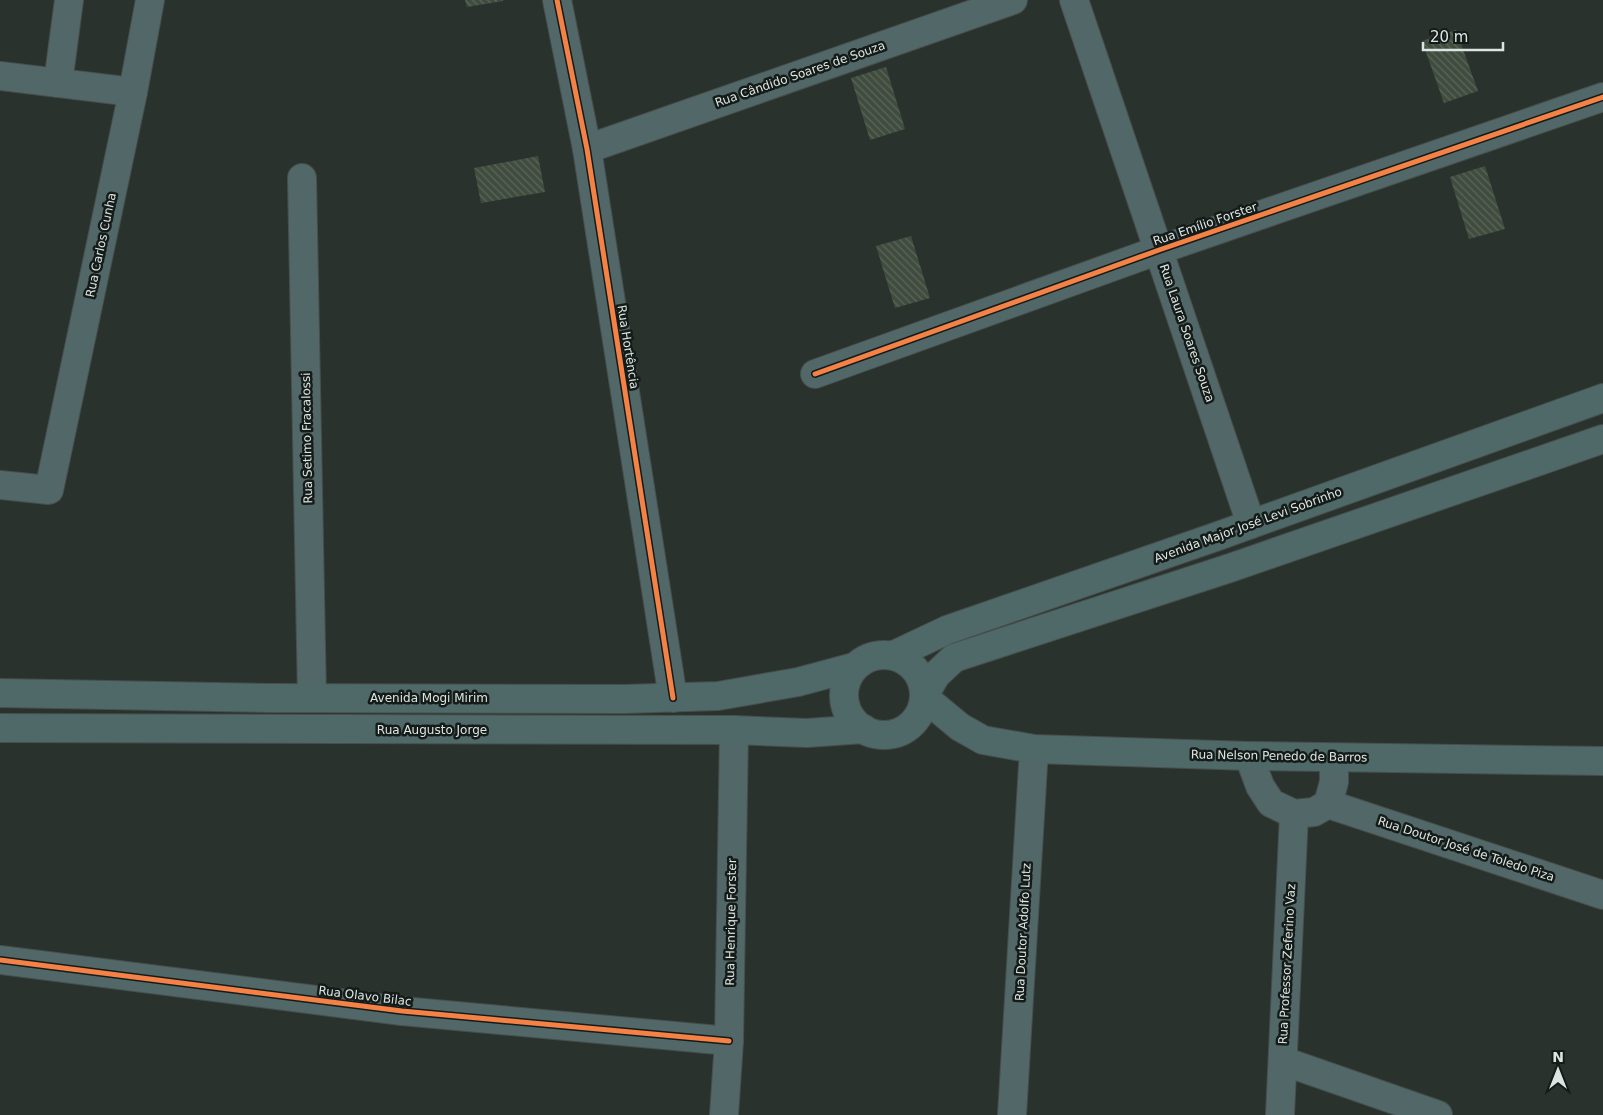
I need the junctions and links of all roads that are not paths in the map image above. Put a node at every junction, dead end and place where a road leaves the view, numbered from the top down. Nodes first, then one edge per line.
1 (69, 0) edge
2 (150, 0) edge
3 (557, 0) edge
4 (1013, 0) edge
5 (1074, 0) edge
6 (0, 76) edge
7 (58, 83) junction
8 (134, 92) junction
9 (1603, 97) edge
10 (587, 149) junction
11 (302, 178) dead end
12 (1159, 250) junction
13 (815, 374) dead end
14 (1603, 398) edge
15 (1603, 439) edge
16 (0, 485) edge
17 (1251, 524) junction
18 (894, 655) junction
19 (854, 667) junction
20 (0, 693) edge
21 (925, 696) junction
22 (312, 698) junction
23 (673, 698) junction
24 (914, 722) junction
25 (960, 727) junction
26 (0, 728) edge
27 (864, 729) junction
28 (734, 730) junction
29 (1034, 749) junction
30 (1249, 756) junction
31 (1334, 758) junction
32 (1603, 762) edge
33 (1328, 804) junction
34 (1294, 814) junction
35 (1603, 895) edge
36 (0, 960) edge
37 (729, 1041) junction
38 (1283, 1061) junction
39 (724, 1115) edge
40 (1012, 1115) edge
41 (1280, 1115) edge
42 (1438, 1115) edge

1 - 7 street
2 - 8 street, Rua Carlos Cunha
3 - 10 street, Rua Hortência
4 - 10 street, Rua Cândido Soares de Souza
5 - 12 street, Rua Laura Soares Souza
6 - 7 street
7 - 8 street
8 - 16 street, Rua Carlos Cunha
9 - 12 street, Rua Emílio Forster
10 - 23 street, Rua Hortência
11 - 22 street, Rua Setimo Fracalossi
12 - 13 street, Rua Emílio Forster
12 - 17 street, Rua Laura Soares Souza
14 - 17 main road, Avenida Major José Levi Sobrinho
15 - 21 main road
17 - 18 main road, Avenida Major José Levi Sobrinho
18 - 19 main road
18 - 21 main road
19 - 23 main road, Avenida Mogi Mirim
19 - 27 main road
20 - 22 main road, Avenida Mogi Mirim
21 - 24 main road
21 - 25 main road, Rua Nelson Penedo de Barros
22 - 23 main road, Avenida Mogi Mirim
24 - 25 main road, Rua Nelson Penedo de Barros
24 - 27 main road
25 - 29 main road, Rua Nelson Penedo de Barros
26 - 28 main road, Rua Augusto Jorge
27 - 28 main road, Rua Augusto Jorge
28 - 37 street, Rua Henrique Forster
29 - 30 main road, Rua Nelson Penedo de Barros
29 - 40 street, Rua Doutor Adolfo Lutz
30 - 31 main road, Rua Nelson Penedo de Barros
30 - 34 street
31 - 32 main road, Rua Nelson Penedo de Barros
31 - 33 street
33 - 34 street
33 - 35 street, Rua Doutor José de Toledo Piza
34 - 38 street, Rua Professor Zeferino Vaz
36 - 37 street, Rua Olavo Bilac
37 - 39 street, Rua Henrique Forster
38 - 41 street, Rua Professor Zeferino Vaz
38 - 42 street

